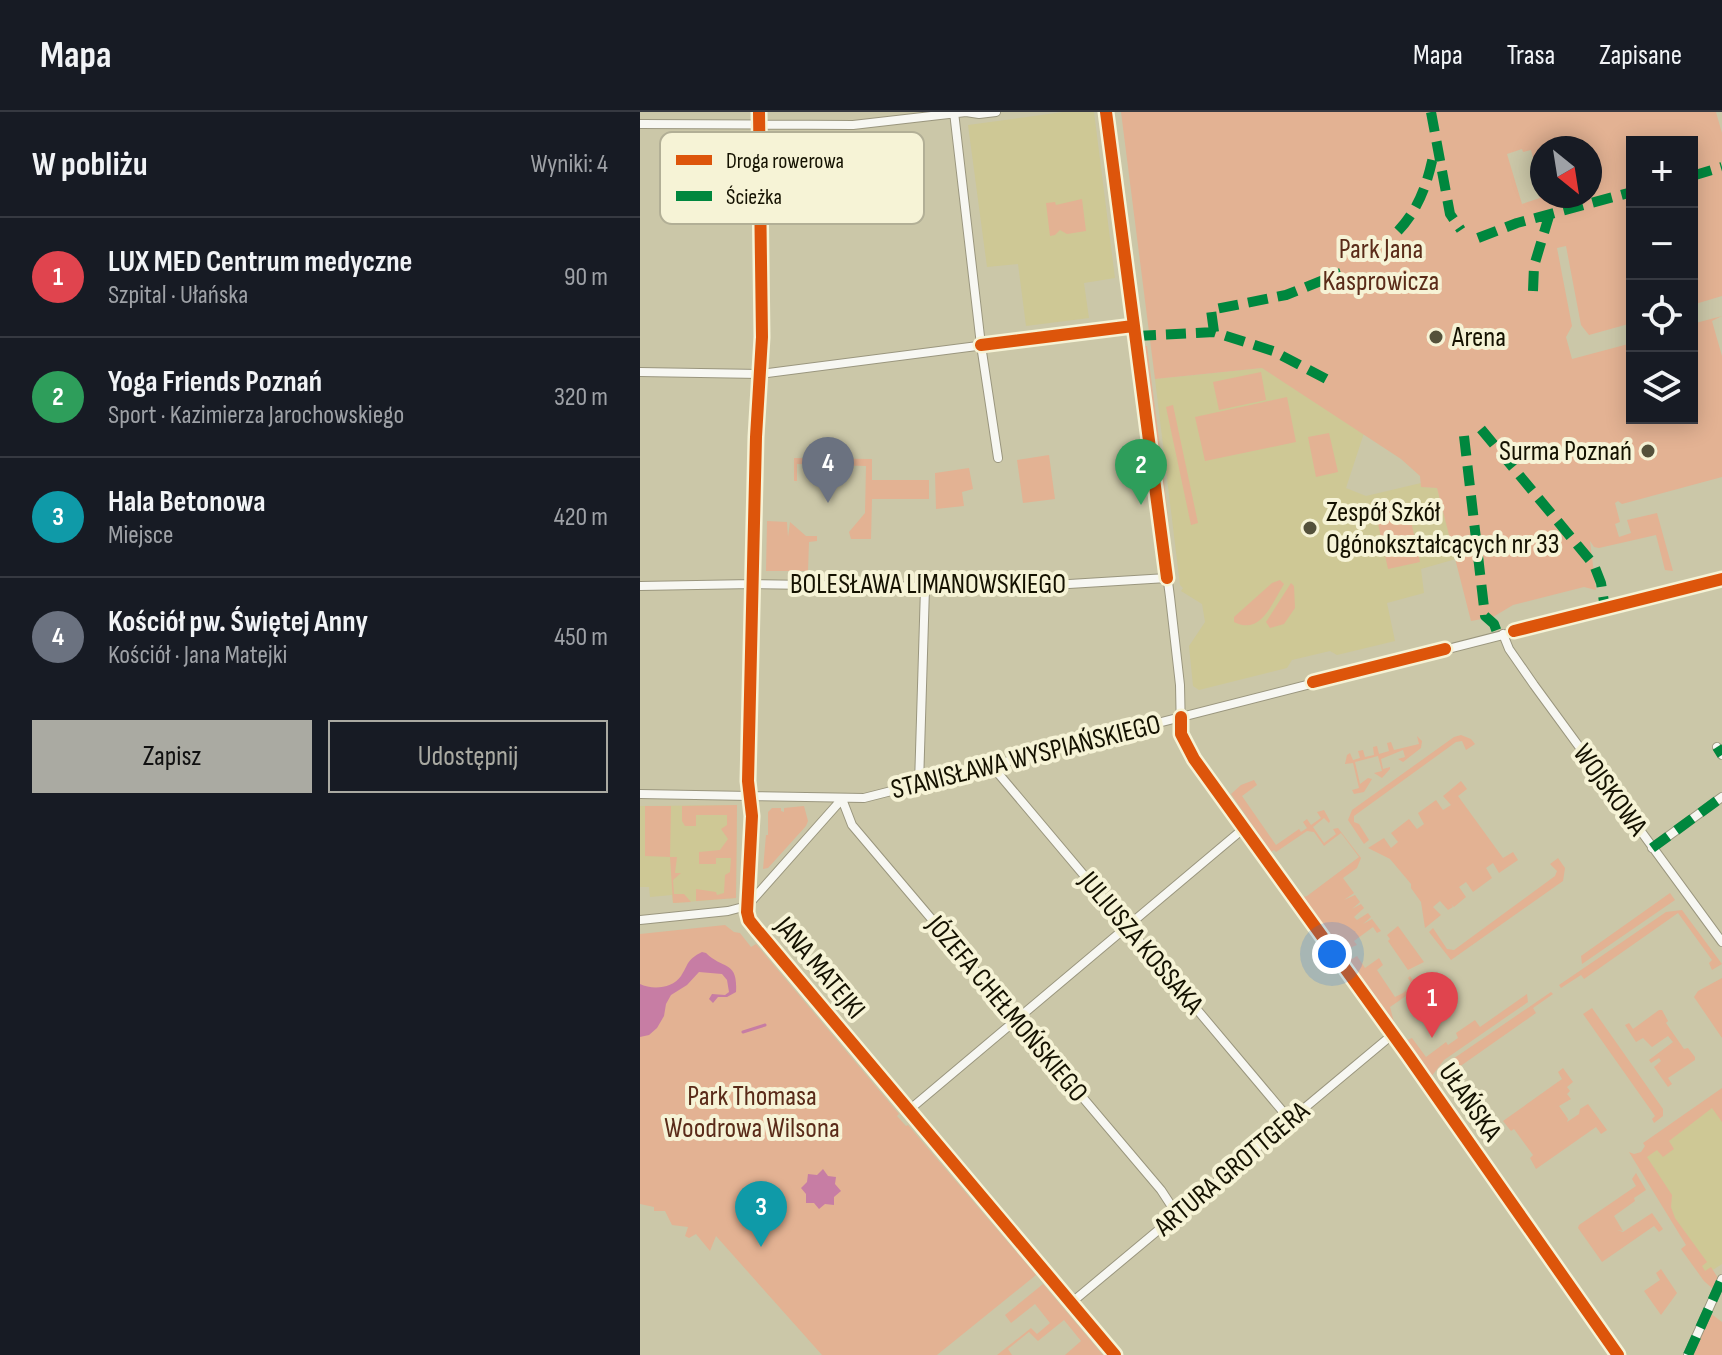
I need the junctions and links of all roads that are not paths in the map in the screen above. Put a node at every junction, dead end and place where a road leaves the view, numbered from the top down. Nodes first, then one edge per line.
1 (759, 112) edge
2 (966, 112) edge
3 (996, 112) edge
4 (1106, 112) edge
5 (954, 113) edge
6 (640, 124) edge
7 (760, 126) junction
8 (760, 132) edge
9 (762, 224) edge
10 (1133, 326) junction
11 (981, 345) junction
12 (640, 372) edge
13 (760, 374) junction
14 (998, 458) dead end
15 (1167, 578) junction
16 (1722, 579) edge
17 (753, 584) junction
18 (640, 586) edge
19 (925, 588) junction
20 (1503, 634) junction
21 (1181, 717) junction
22 (992, 766) junction
23 (919, 784) junction
24 (640, 794) edge
25 (750, 796) junction
26 (1722, 797) edge
27 (842, 799) junction
28 (1243, 829) junction
29 (1652, 848) junction
30 (747, 906) junction
31 (728, 911) junction
32 (640, 920) edge
33 (752, 924) junction
34 (1127, 926) junction
35 (1722, 942) edge
36 (1017, 1020) junction
37 (1392, 1035) junction
38 (909, 1110) junction
39 (1290, 1120) junction
40 (1178, 1216) junction
41 (1722, 1279) edge
42 (1071, 1303) junction
43 (1115, 1355) edge
44 (1618, 1355) edge
45 (1688, 1355) edge

1 - 7 street, JANA MATEJKI
2 - 3 street
2 - 5 street
4 - 10 street, UŁAŃSKA
5 - 7 street
5 - 11 street
6 - 7 street
7 - 8 street, JANA MATEJKI
9 - 13 street, JANA MATEJKI
10 - 11 street
10 - 15 street, UŁAŃSKA
11 - 13 street
11 - 14 street
12 - 13 street
13 - 17 street, JANA MATEJKI
15 - 19 street, BOLESŁAWA LIMANOWSKIEGO
15 - 21 street, UŁAŃSKA
16 - 20 street, STANISŁAWA WYSPIAŃSKIEGO
17 - 18 street, BOLESŁAWA LIMANOWSKIEGO
17 - 19 street, BOLESŁAWA LIMANOWSKIEGO
17 - 25 street, JANA MATEJKI
19 - 23 street
20 - 21 street, STANISŁAWA WYSPIAŃSKIEGO
20 - 29 street, WOJSKOWA
21 - 22 street, STANISŁAWA WYSPIAŃSKIEGO
21 - 28 street, UŁAŃSKA
22 - 23 street, STANISŁAWA WYSPIAŃSKIEGO
22 - 34 street, JULIUSZA KOSSAKA
23 - 27 street, STANISŁAWA WYSPIAŃSKIEGO
24 - 25 street, STANISŁAWA WYSPIAŃSKIEGO
25 - 27 street, STANISŁAWA WYSPIAŃSKIEGO
25 - 30 street, JANA MATEJKI
26 - 29 street
27 - 30 street
27 - 36 street, JÓZEFA CHEŁMOŃSKIEGO
28 - 34 street
28 - 37 street, UŁAŃSKA
29 - 35 street, WOJSKOWA
30 - 31 street
30 - 33 street, JANA MATEJKI
31 - 32 street
31 - 33 street
33 - 38 street, JANA MATEJKI
34 - 36 street
34 - 39 street, JULIUSZA KOSSAKA
36 - 38 street
36 - 40 street, JÓZEFA CHEŁMOŃSKIEGO
37 - 39 street, ARTURA GROTTGERA
37 - 44 street, UŁAŃSKA
38 - 42 street, JANA MATEJKI
39 - 40 street, ARTURA GROTTGERA
40 - 42 street, ARTURA GROTTGERA
41 - 45 street
42 - 43 street, JANA MATEJKI

